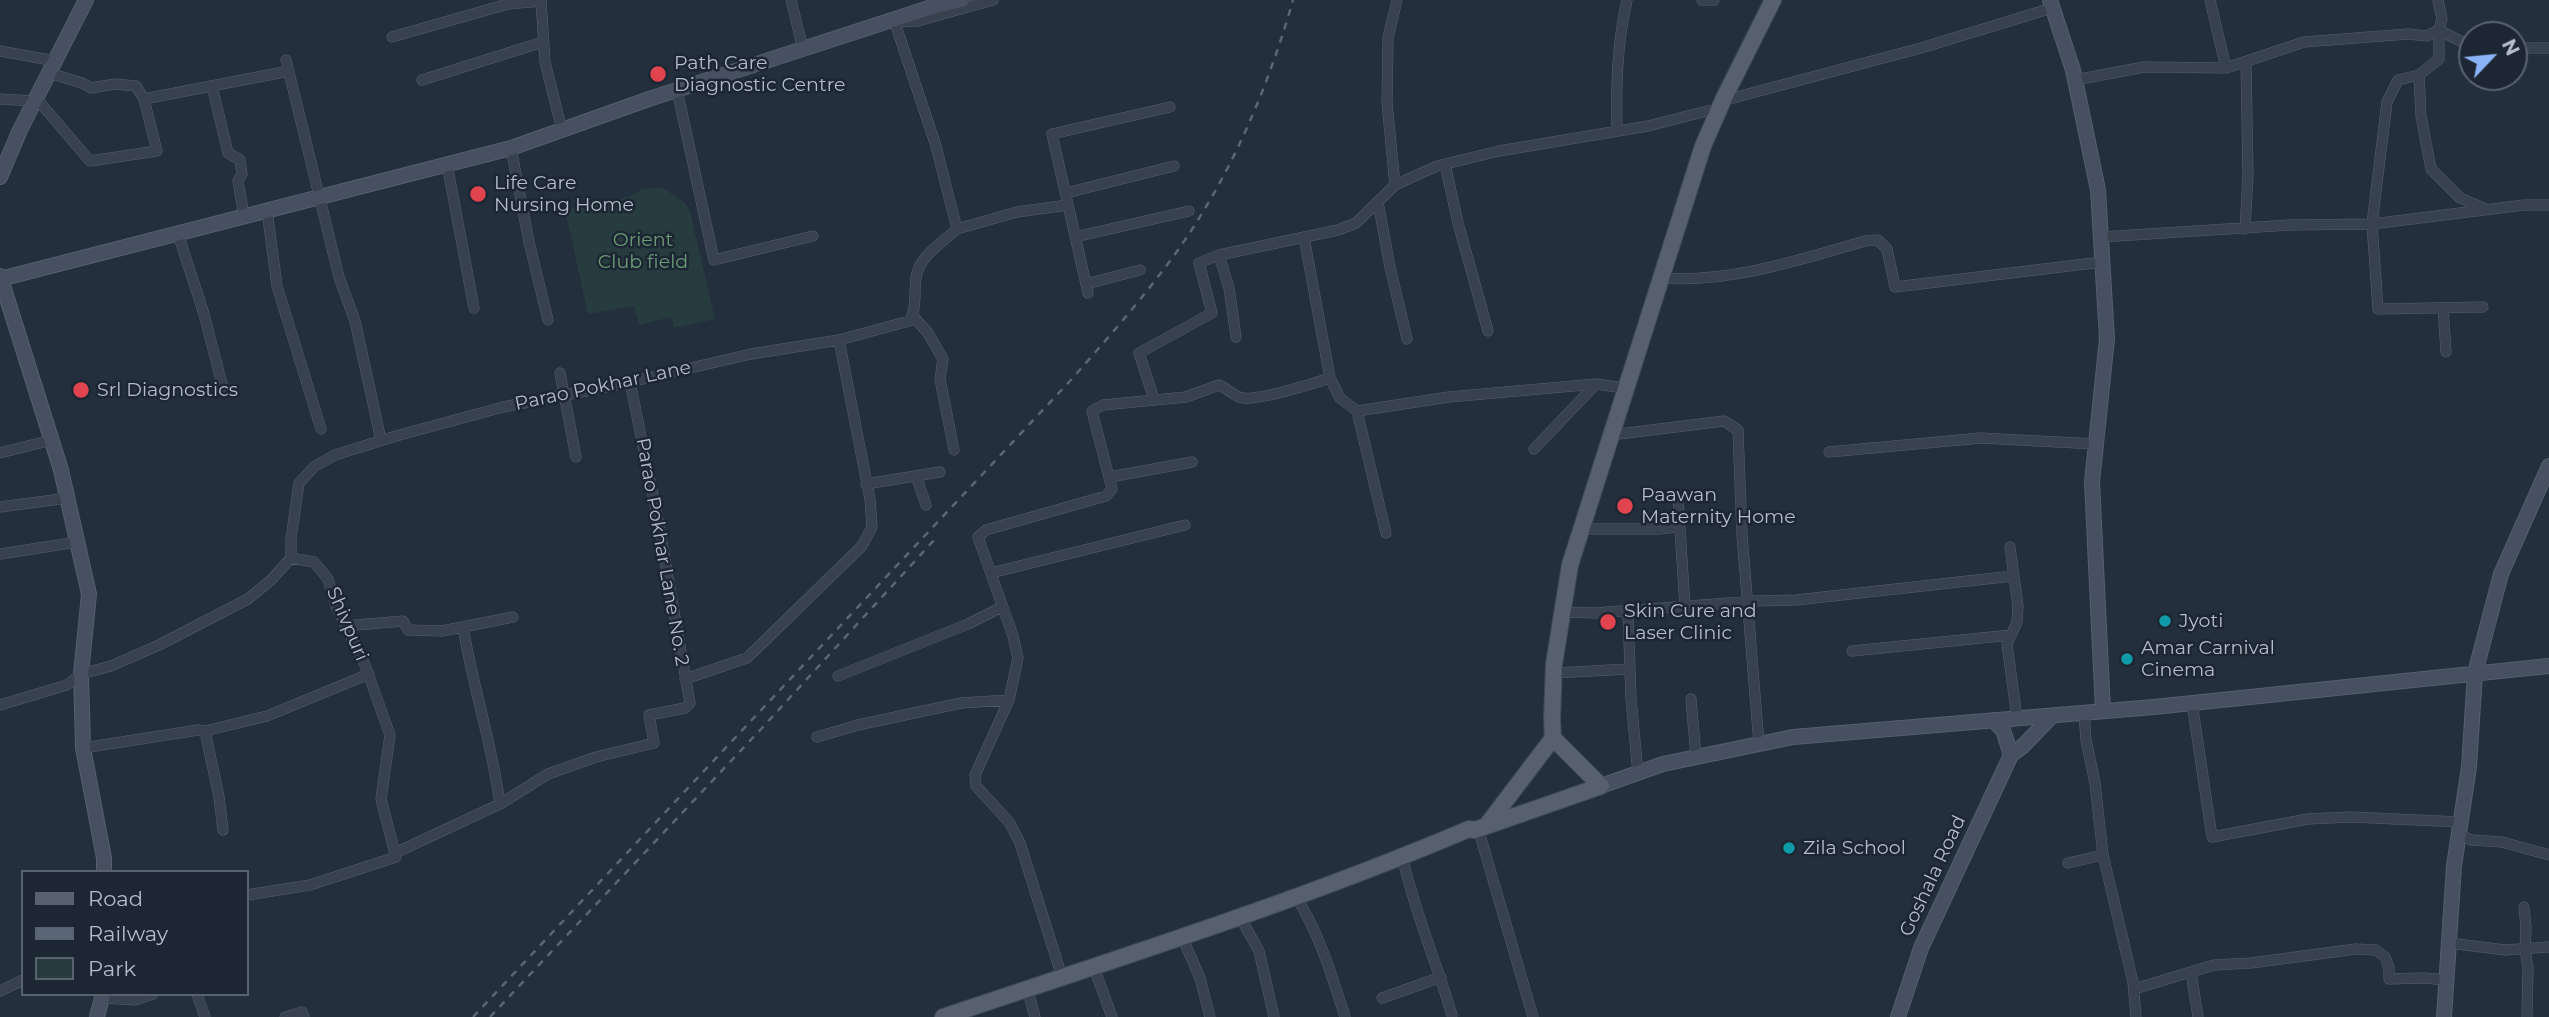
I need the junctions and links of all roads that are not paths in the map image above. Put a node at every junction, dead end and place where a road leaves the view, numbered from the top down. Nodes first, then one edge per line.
1 (86, 0) edge
2 (541, 0) edge
3 (791, 0) edge
4 (939, 0) edge
5 (962, 0) edge
6 (993, 0) edge
7 (1397, 0) edge
8 (1627, 0) edge
9 (1702, 0) edge
10 (1714, 0) edge
11 (1773, 0) edge
12 (2210, 0) edge
13 (2438, 0) edge
14 (2051, 4) edge
15 (909, 10) edge
16 (2439, 30) junction
17 (392, 37) dead end
18 (2458, 40) edge
19 (543, 42) junction
20 (2528, 48) edge
21 (2549, 48) edge
22 (803, 50) junction
23 (0, 51) edge
24 (2246, 62) junction
25 (52, 67) junction
26 (2227, 68) junction
27 (2419, 75) junction
28 (422, 80) dead end
29 (2075, 80) junction
30 (212, 86) junction
31 (677, 90) junction
32 (0, 99) edge
33 (35, 99) junction
34 (144, 99) junction
35 (1722, 104) junction
36 (1170, 107) dead end
37 (562, 130) junction
38 (1617, 131) junction
39 (511, 148) junction
40 (447, 164) junction
41 (1445, 164) junction
42 (1174, 166) dead end
43 (0, 177) edge
44 (1395, 185) junction
45 (1066, 193) junction
46 (320, 197) junction
47 (1378, 202) junction
48 (1068, 205) junction
49 (2549, 205) edge
50 (267, 210) junction
51 (2488, 210) junction
52 (1189, 211) dead end
53 (244, 216) junction
54 (2372, 224) junction
55 (957, 229) junction
56 (2245, 229) junction
57 (178, 233) junction
58 (813, 236) dead end
59 (1075, 237) junction
60 (1304, 237) junction
61 (2101, 237) junction
62 (1219, 255) junction
63 (2102, 262) junction
64 (1140, 270) dead end
65 (0, 278) edge
66 (1661, 278) junction
67 (2483, 307) dead end
68 (474, 308) dead end
69 (2442, 308) junction
70 (913, 316) junction
71 (548, 320) dead end
72 (1488, 331) dead end
73 (1236, 337) dead end
74 (1407, 339) dead end
75 (839, 340) junction
76 (2446, 352) dead end
77 (560, 373) dead end
78 (1330, 378) junction
79 (630, 382) junction
80 (1596, 384) junction
81 (223, 388) dead end
82 (1624, 388) junction
83 (565, 394) junction
84 (1154, 399) junction
85 (1357, 411) junction
86 (321, 429) dead end
87 (1611, 435) junction
88 (52, 440) junction
89 (381, 440) junction
90 (2096, 444) junction
91 (1534, 449) dead end
92 (954, 450) dead end
93 (1829, 452) dead end
94 (0, 453) edge
95 (576, 457) dead end
96 (1192, 462) dead end
97 (2549, 466) edge
98 (940, 472) dead end
99 (916, 476) junction
100 (1110, 477) junction
101 (866, 484) junction
102 (68, 498) junction
103 (1678, 498) dead end
104 (926, 505) dead end
105 (0, 507) edge
106 (1185, 526) dead end
107 (1678, 527) junction
108 (1581, 528) junction
109 (1386, 533) dead end
110 (77, 542) junction
111 (2010, 547) dead end
112 (0, 554) edge
113 (291, 558) junction
114 (991, 573) junction
115 (2013, 576) junction
116 (1746, 601) junction
117 (1002, 607) junction
118 (1685, 607) junction
119 (1563, 611) junction
120 (1628, 611) junction
121 (513, 617) dead end
122 (345, 626) junction
123 (463, 627) junction
124 (2011, 635) junction
125 (1852, 651) dead end
126 (2549, 666) edge
127 (1629, 668) junction
128 (1554, 673) junction
129 (2474, 673) junction
130 (81, 674) junction
131 (369, 674) junction
132 (838, 676) dead end
133 (685, 679) junction
134 (1691, 699) dead end
135 (1009, 700) junction
136 (2192, 703) junction
137 (0, 705) edge
138 (2103, 711) junction
139 (2084, 713) junction
140 (2053, 715) junction
141 (2017, 719) junction
142 (1993, 720) junction
143 (205, 731) junction
144 (817, 737) dead end
145 (1553, 738) junction
146 (1759, 744) junction
147 (83, 748) junction
148 (2011, 755) junction
149 (1696, 757) junction
150 (1638, 773) junction
151 (1601, 786) junction
152 (500, 804) junction
153 (1480, 828) junction
154 (2460, 828) junction
155 (223, 830) dead end
156 (395, 853) junction
157 (2103, 855) junction
158 (2549, 855) edge
159 (2068, 863) dead end
160 (1404, 864) junction
161 (104, 870) edge
162 (248, 895) edge
163 (1301, 905) junction
164 (2524, 906) dead end
165 (1245, 926) junction
166 (2449, 943) junction
167 (1186, 946) junction
168 (2549, 947) edge
169 (2525, 950) junction
170 (2191, 972) junction
171 (1097, 976) junction
172 (1062, 977) junction
173 (1441, 977) junction
174 (2447, 979) junction
175 (21, 980) edge
176 (2134, 989) junction
177 (0, 991) edge
178 (103, 996) edge
179 (147, 996) edge
180 (198, 996) edge
181 (1382, 998) dead end
182 (1030, 999) junction
183 (1452, 1014) dead end
184 (97, 1017) edge
185 (205, 1017) edge
186 (285, 1017) edge
187 (304, 1017) edge
188 (943, 1017) edge
189 (977, 1017) edge
190 (1035, 1017) edge
191 (1112, 1017) edge
192 (1210, 1017) edge
193 (1274, 1017) edge
194 (1345, 1017) edge
195 (1532, 1017) edge
196 (1898, 1017) edge
197 (2136, 1017) edge
198 (2198, 1017) edge
199 (2444, 1017) edge
200 (2527, 1017) edge

1 - 25 main road
2 - 17 street
2 - 19 street
3 - 22 street
4 - 15 street
5 - 15 main road
6 - 15 street
7 - 44 street
8 - 38 street
9 - 10 street
11 - 35 main road
12 - 26 street
13 - 16 street
14 - 29 main road
14 - 35 street
15 - 22 main road
15 - 55 street
16 - 18 street
16 - 24 street
16 - 27 street
19 - 28 street
19 - 37 street
20 - 21 street
22 - 31 main road
23 - 25 street
24 - 26 street
24 - 56 street
25 - 33 main road
25 - 34 street
26 - 29 street
27 - 51 street
27 - 54 street
29 - 61 main road
30 - 34 street
30 - 46 street
30 - 53 street
31 - 37 main road
31 - 58 street
32 - 33 street
33 - 34 street
33 - 43 main road
35 - 38 street
35 - 66 main road
36 - 45 street
37 - 39 main road
38 - 41 street
39 - 40 main road
39 - 71 street
40 - 46 main road
40 - 68 street
41 - 44 street
41 - 72 street
42 - 45 street
44 - 47 street
45 - 48 street
46 - 50 main road
46 - 89 street
47 - 60 street
47 - 74 street
48 - 55 street
48 - 59 street
49 - 51 street
50 - 53 main road
50 - 86 street
51 - 54 street
52 - 59 street
53 - 57 main road
54 - 56 street
54 - 69 street
55 - 70 street
56 - 61 street
57 - 65 main road
57 - 81 street
59 - 64 street
60 - 62 street
60 - 78 street
61 - 63 main road
62 - 73 street
62 - 84 street
63 - 66 street
63 - 90 main road
65 - 88 main road
66 - 82 main road
67 - 69 street
69 - 76 street
70 - 75 street, Parao Pokhar Lane
70 - 92 street
75 - 79 street, Parao Pokhar Lane
75 - 101 street
77 - 83 street
78 - 84 street
78 - 85 street
79 - 83 street, Parao Pokhar Lane
79 - 133 street, Parao Pokhar Lane No. 2
80 - 82 street
80 - 85 street
80 - 91 street
82 - 87 main road
83 - 89 street, Parao Pokhar Lane
83 - 95 street
84 - 100 street
85 - 109 street
87 - 108 main road
87 - 116 street
88 - 94 street
88 - 102 main road
89 - 113 street, Parao Pokhar Lane
90 - 93 street
90 - 138 main road
96 - 100 street
97 - 129 main road
98 - 99 street
99 - 101 street
99 - 104 street
100 - 114 street
101 - 133 street
102 - 105 street
102 - 110 main road
103 - 107 street
106 - 114 street
107 - 108 street
107 - 118 street
108 - 119 main road
110 - 112 street
110 - 130 main road
111 - 115 street
113 - 122 street, Shivpuri
113 - 130 street
114 - 117 street
115 - 116 street
115 - 124 street
116 - 118 street
116 - 146 street
117 - 132 street
117 - 135 street
118 - 120 street
119 - 120 street
119 - 128 main road
120 - 127 street
121 - 123 street
122 - 123 street
122 - 131 street, Shivpuri
123 - 152 street
124 - 125 street
124 - 141 street
126 - 129 main road
127 - 128 street
127 - 150 street
128 - 145 main road
129 - 136 main road
129 - 154 main road
130 - 137 street
130 - 147 main road
131 - 143 street
131 - 156 street, Shivpuri
133 - 152 street, Parao Pokhar Lane No. 2
134 - 149 street
135 - 144 street
135 - 172 street
136 - 138 main road
136 - 154 street
138 - 139 main road
139 - 140 main road
139 - 157 street
140 - 141 main road
140 - 148 main road
141 - 142 main road
142 - 146 main road
142 - 148 main road
143 - 147 street
143 - 155 street
145 - 151 main road
145 - 153 main road
146 - 149 main road
147 - 161 main road
148 - 196 main road, Goshala Road
149 - 150 main road
150 - 151 main road
151 - 153 main road
152 - 156 street
153 - 160 main road
153 - 172 main road
153 - 195 street
154 - 158 street
154 - 166 main road
156 - 162 street
157 - 159 street
157 - 176 street
160 - 163 main road
160 - 173 street
163 - 165 main road
163 - 194 street
164 - 169 street
165 - 167 main road
165 - 193 street
166 - 169 street
166 - 174 main road
167 - 171 main road
167 - 192 street
168 - 169 street
169 - 200 street
170 - 174 street
170 - 176 street
170 - 198 street
171 - 182 main road
171 - 191 street
172 - 188 main road
173 - 181 street
173 - 183 street
174 - 199 main road
175 - 177 street
176 - 197 street
178 - 179 street
178 - 184 main road
180 - 185 street
182 - 189 main road
182 - 190 street
186 - 187 street

